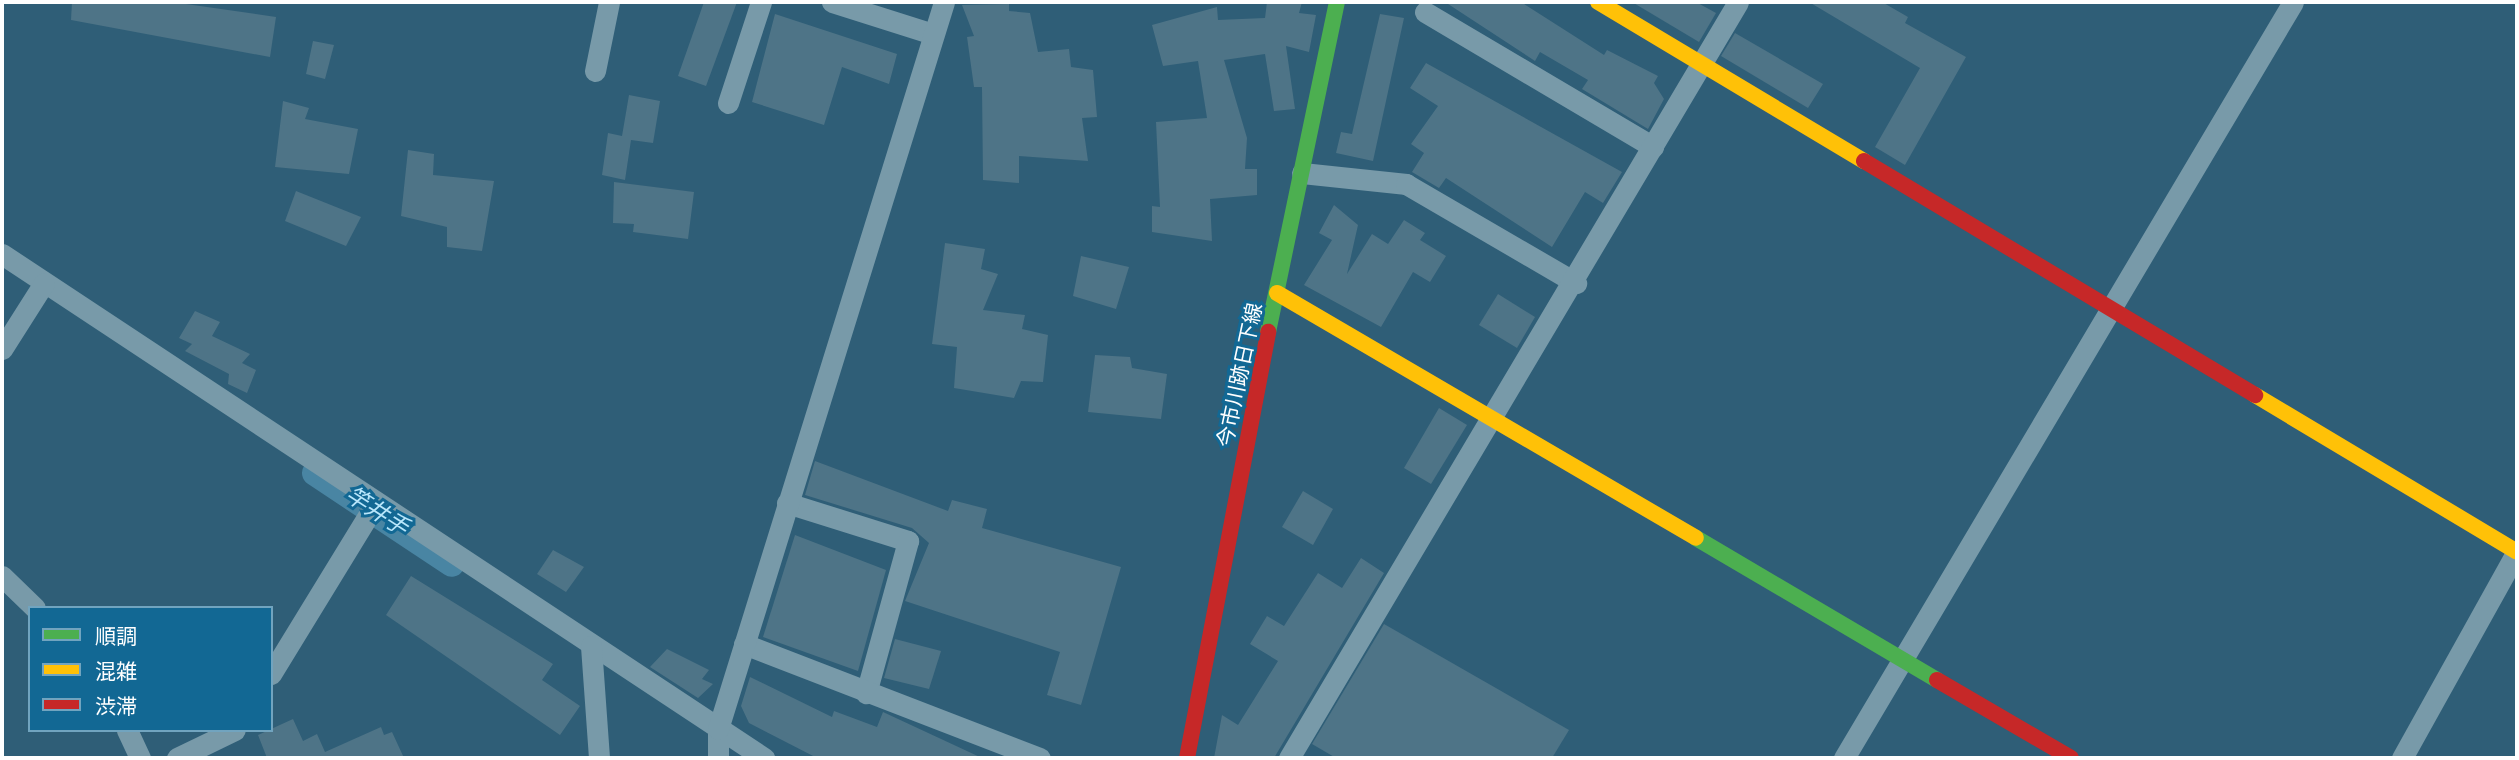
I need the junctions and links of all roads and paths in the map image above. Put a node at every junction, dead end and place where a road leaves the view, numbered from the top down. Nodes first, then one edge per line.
1 (608, 2) edge
2 (761, 2) edge
3 (832, 2) edge
4 (943, 2) edge
5 (1337, 2) edge
6 (1598, 2) edge
7 (1738, 2) edge
8 (2293, 2) edge
9 (1425, 12) dead end
10 (933, 34) junction
11 (1703, 60) junction
12 (595, 71) dead end
13 (728, 103) dead end
14 (1653, 147) junction
15 (1302, 173) junction
16 (2, 254) edge
17 (44, 283) junction
18 (1576, 283) junction
19 (1277, 293) junction
20 (2111, 310) junction
21 (2, 349) edge
22 (1491, 418) junction
23 (787, 503) junction
24 (375, 505) junction
25 (2517, 551) edge
26 (2, 576) edge
27 (32, 606) edge
28 (744, 644) junction
29 (591, 646) junction
30 (1905, 659) junction
31 (273, 671) edge
32 (866, 692) junction
33 (718, 729) junction
34 (128, 732) edge
35 (231, 732) edge
36 (140, 758) edge
37 (177, 758) edge
38 (599, 758) edge
39 (719, 758) edge
40 (764, 758) edge
41 (1040, 758) edge
42 (1187, 758) edge
43 (1289, 758) edge
44 (1844, 758) edge
45 (2071, 758) edge
46 (2402, 758) edge

1 - 12 street
2 - 13 street
3 - 10 street
4 - 10 street
5 - 15 street, 今市川跡日下線
6 - 11 street
7 - 11 street
8 - 20 street
9 - 14 street
10 - 23 street
11 - 14 street
11 - 20 street
14 - 18 street
15 - 18 street
15 - 19 street, 今市川跡日下線
16 - 17 street
17 - 21 street
17 - 24 street
18 - 22 street
19 - 22 street
19 - 42 street, 今市川跡日下線
20 - 25 street
20 - 30 street
22 - 30 street
22 - 43 street
23 - 28 street
23 - 32 street
24 - 29 street
24 - 31 street
25 - 46 street
26 - 27 street
28 - 32 street
28 - 33 street
29 - 33 street
29 - 38 street
30 - 44 street
30 - 45 street
32 - 41 street
33 - 39 street
33 - 40 street
34 - 36 street
35 - 37 street

